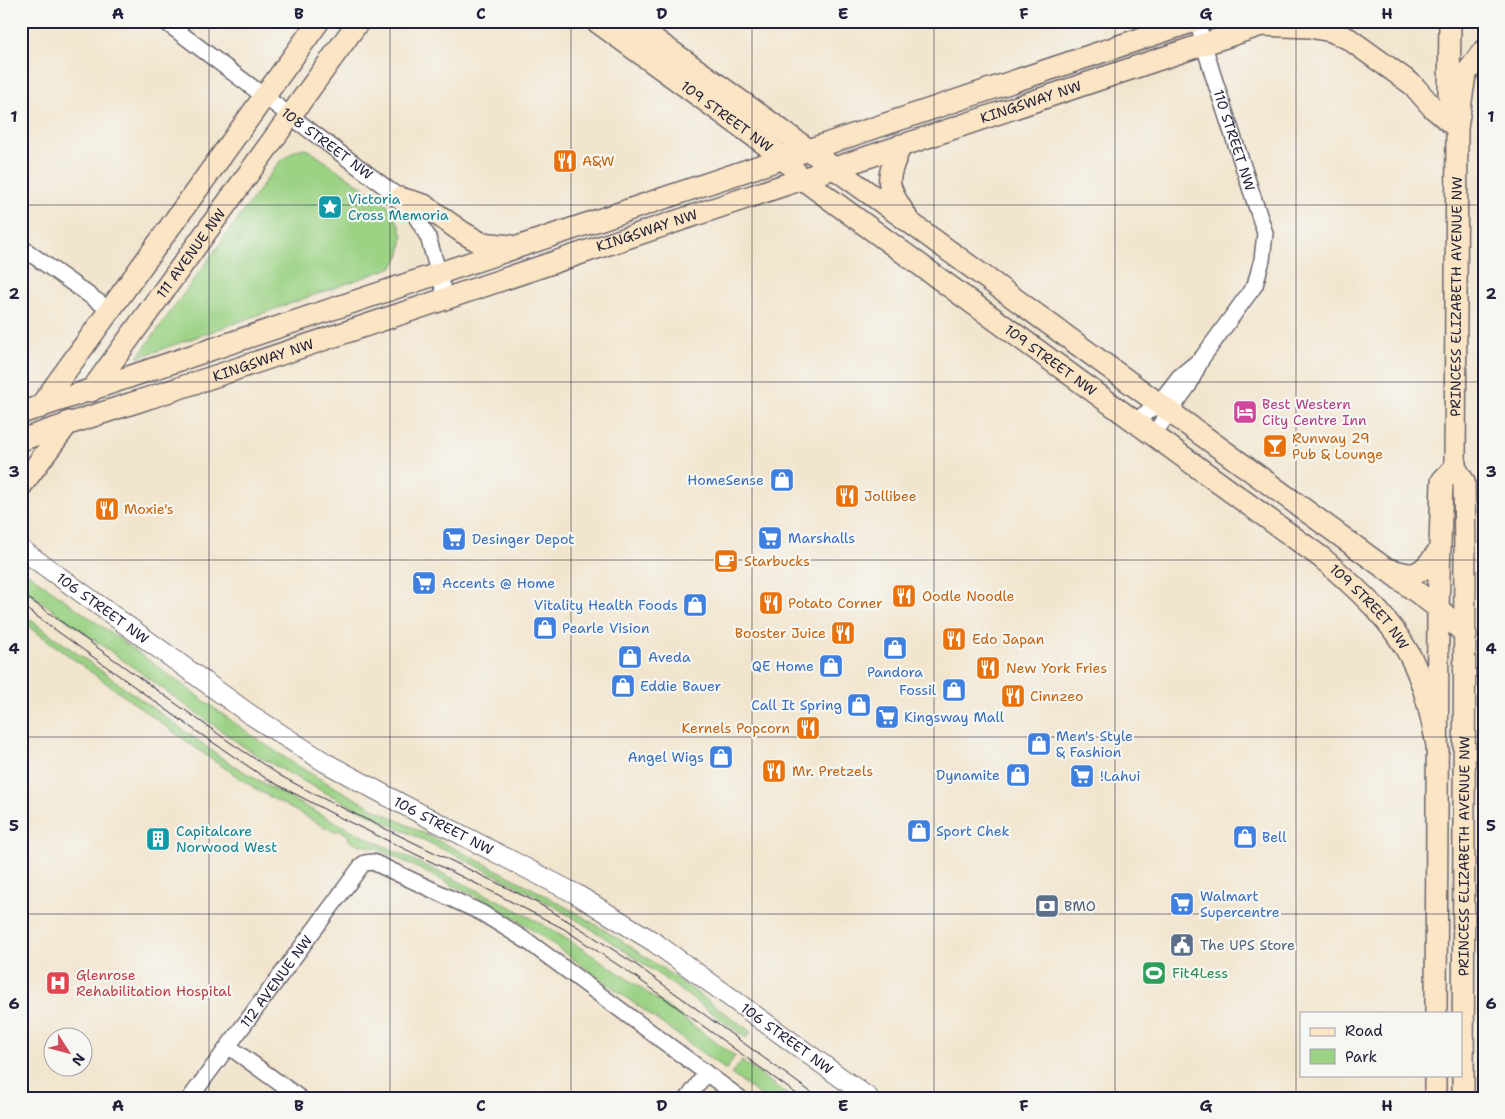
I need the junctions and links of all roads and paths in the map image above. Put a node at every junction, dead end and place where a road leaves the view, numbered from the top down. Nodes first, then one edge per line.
1 (164, 21) edge
2 (319, 21) edge
3 (359, 21) edge
4 (596, 21) edge
5 (629, 21) edge
6 (1196, 21) edge
7 (1450, 21) edge
8 (1266, 23) edge
9 (1204, 45) junction
10 (1484, 50) edge
11 (265, 97) junction
12 (291, 115) junction
13 (1457, 128) junction
14 (901, 145) junction
15 (808, 150) junction
16 (784, 158) junction
17 (834, 167) junction
18 (801, 178) junction
19 (400, 198) junction
20 (912, 224) junction
21 (519, 246) junction
22 (21, 247) edge
23 (439, 274) junction
24 (446, 298) junction
25 (110, 310) junction
26 (93, 388) junction
27 (1164, 408) junction
28 (31, 409) edge
29 (1135, 421) junction
30 (68, 424) junction
31 (21, 433) edge
32 (1153, 435) junction
33 (21, 440) edge
34 (1455, 467) junction
35 (21, 486) edge
36 (21, 548) edge
37 (1440, 550) junction
38 (1386, 569) junction
39 (1438, 608) junction
40 (1466, 635) junction
41 (1438, 750) junction
42 (1436, 1012) edge
43 (228, 1046) junction
44 (706, 1073) junction
45 (1435, 1076) edge
46 (190, 1098) edge
47 (300, 1098) edge
48 (688, 1098) edge
49 (740, 1098) edge
50 (869, 1098) edge
51 (1435, 1098) edge
52 (1463, 1098) edge

1 - 11 street, 108 STREET NW
2 - 11 main road
3 - 12 main road, 111 AVENUE NW
4 - 16 main road, 109 STREET NW
5 - 15 main road, 109 STREET NW
6 - 9 street, 110 STREET NW
6 - 15 main road, KINGSWAY NW
7 - 13 main road, PRINCESS ELIZABETH AVENUE NW
8 - 9 main road, KINGSWAY NW
8 - 13 main road
9 - 14 main road, KINGSWAY NW
9 - 27 street, 110 STREET NW
10 - 13 main road, PRINCESS ELIZABETH AVENUE NW
11 - 12 street, 108 STREET NW
11 - 25 main road
12 - 19 street, 108 STREET NW
12 - 26 main road, 111 AVENUE NW
13 - 34 main road, PRINCESS ELIZABETH AVENUE NW
14 - 17 main road, KINGSWAY NW
14 - 20 main road
15 - 16 main road, KINGSWAY NW
15 - 17 main road, 109 STREET NW
16 - 18 main road, 109 STREET NW
16 - 21 main road, KINGSWAY NW
17 - 18 main road, KINGSWAY NW
17 - 20 main road, 109 STREET NW
18 - 24 main road, KINGSWAY NW
18 - 29 main road, 109 STREET NW
19 - 21 main road
19 - 23 street, 108 STREET NW
20 - 27 main road, 109 STREET NW
21 - 23 main road, KINGSWAY NW
22 - 25 street
23 - 24 street, 108 STREET NW
23 - 26 main road, KINGSWAY NW
24 - 30 main road, KINGSWAY NW
25 - 28 main road
26 - 28 main road, KINGSWAY NW
26 - 30 main road, 111 AVENUE NW
27 - 29 street
27 - 32 street, 110 STREET NW
27 - 38 main road, 109 STREET NW
28 - 31 main road
29 - 32 main road, 109 STREET NW
30 - 33 main road, KINGSWAY NW
30 - 35 main road, 111 AVENUE NW
32 - 41 main road, 109 STREET NW
34 - 37 main road, PRINCESS ELIZABETH AVENUE NW
34 - 40 main road, PRINCESS ELIZABETH AVENUE NW
36 - 50 street, 106 STREET NW
37 - 38 main road
37 - 39 main road, PRINCESS ELIZABETH AVENUE NW
38 - 39 main road, 109 STREET NW
39 - 40 main road, 109 STREET NW
39 - 41 main road, PRINCESS ELIZABETH AVENUE NW
40 - 52 main road, PRINCESS ELIZABETH AVENUE NW
41 - 42 main road, PRINCESS ELIZABETH AVENUE NW
43 - 44 street, 112 AVENUE NW
43 - 46 street, 112 AVENUE NW
43 - 47 street
44 - 48 street
44 - 49 street
45 - 51 main road

